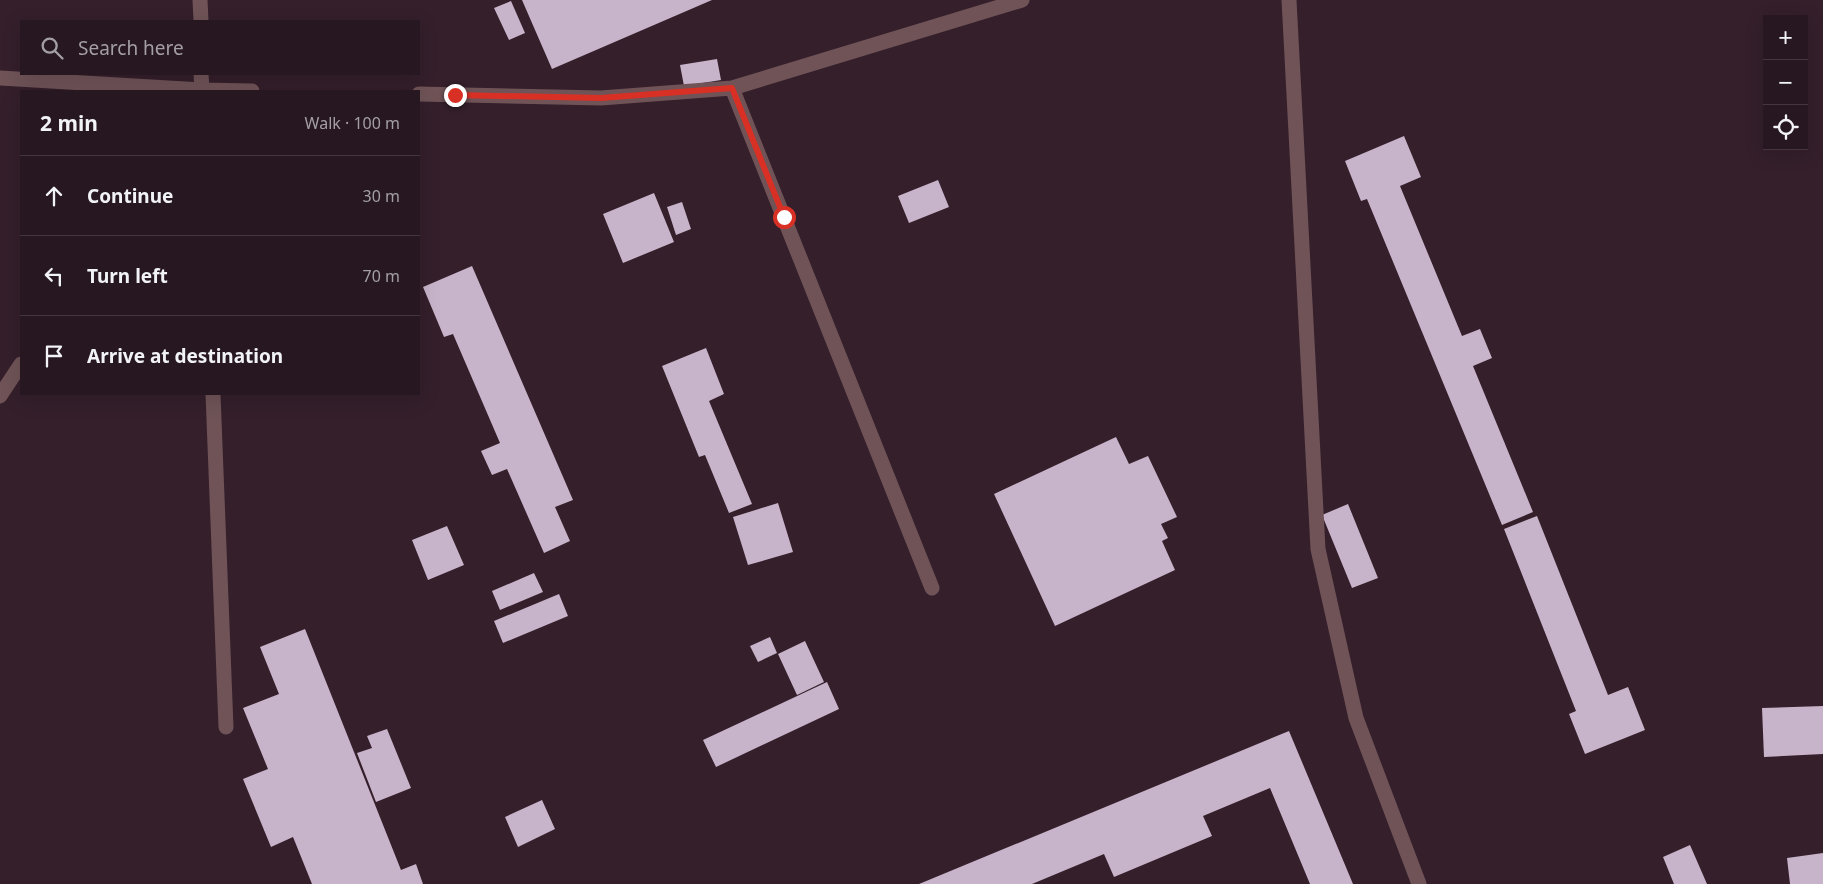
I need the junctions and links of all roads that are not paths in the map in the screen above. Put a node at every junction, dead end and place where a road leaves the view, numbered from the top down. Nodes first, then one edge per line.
1 (200, 0) edge
2 (1022, 0) edge
3 (1289, 0) edge
4 (201, 20) edge
5 (201, 75) edge
6 (0, 78) edge
7 (732, 88) junction
8 (186, 90) edge
9 (201, 90) edge
10 (420, 94) edge
11 (20, 366) edge
12 (213, 395) edge
13 (0, 396) edge
14 (932, 588) dead end
15 (226, 727) dead end
16 (1419, 884) edge

1 - 4 street
2 - 7 street
3 - 16 street
5 - 9 street
6 - 8 street
7 - 10 street
7 - 14 street
11 - 13 street
12 - 15 street

